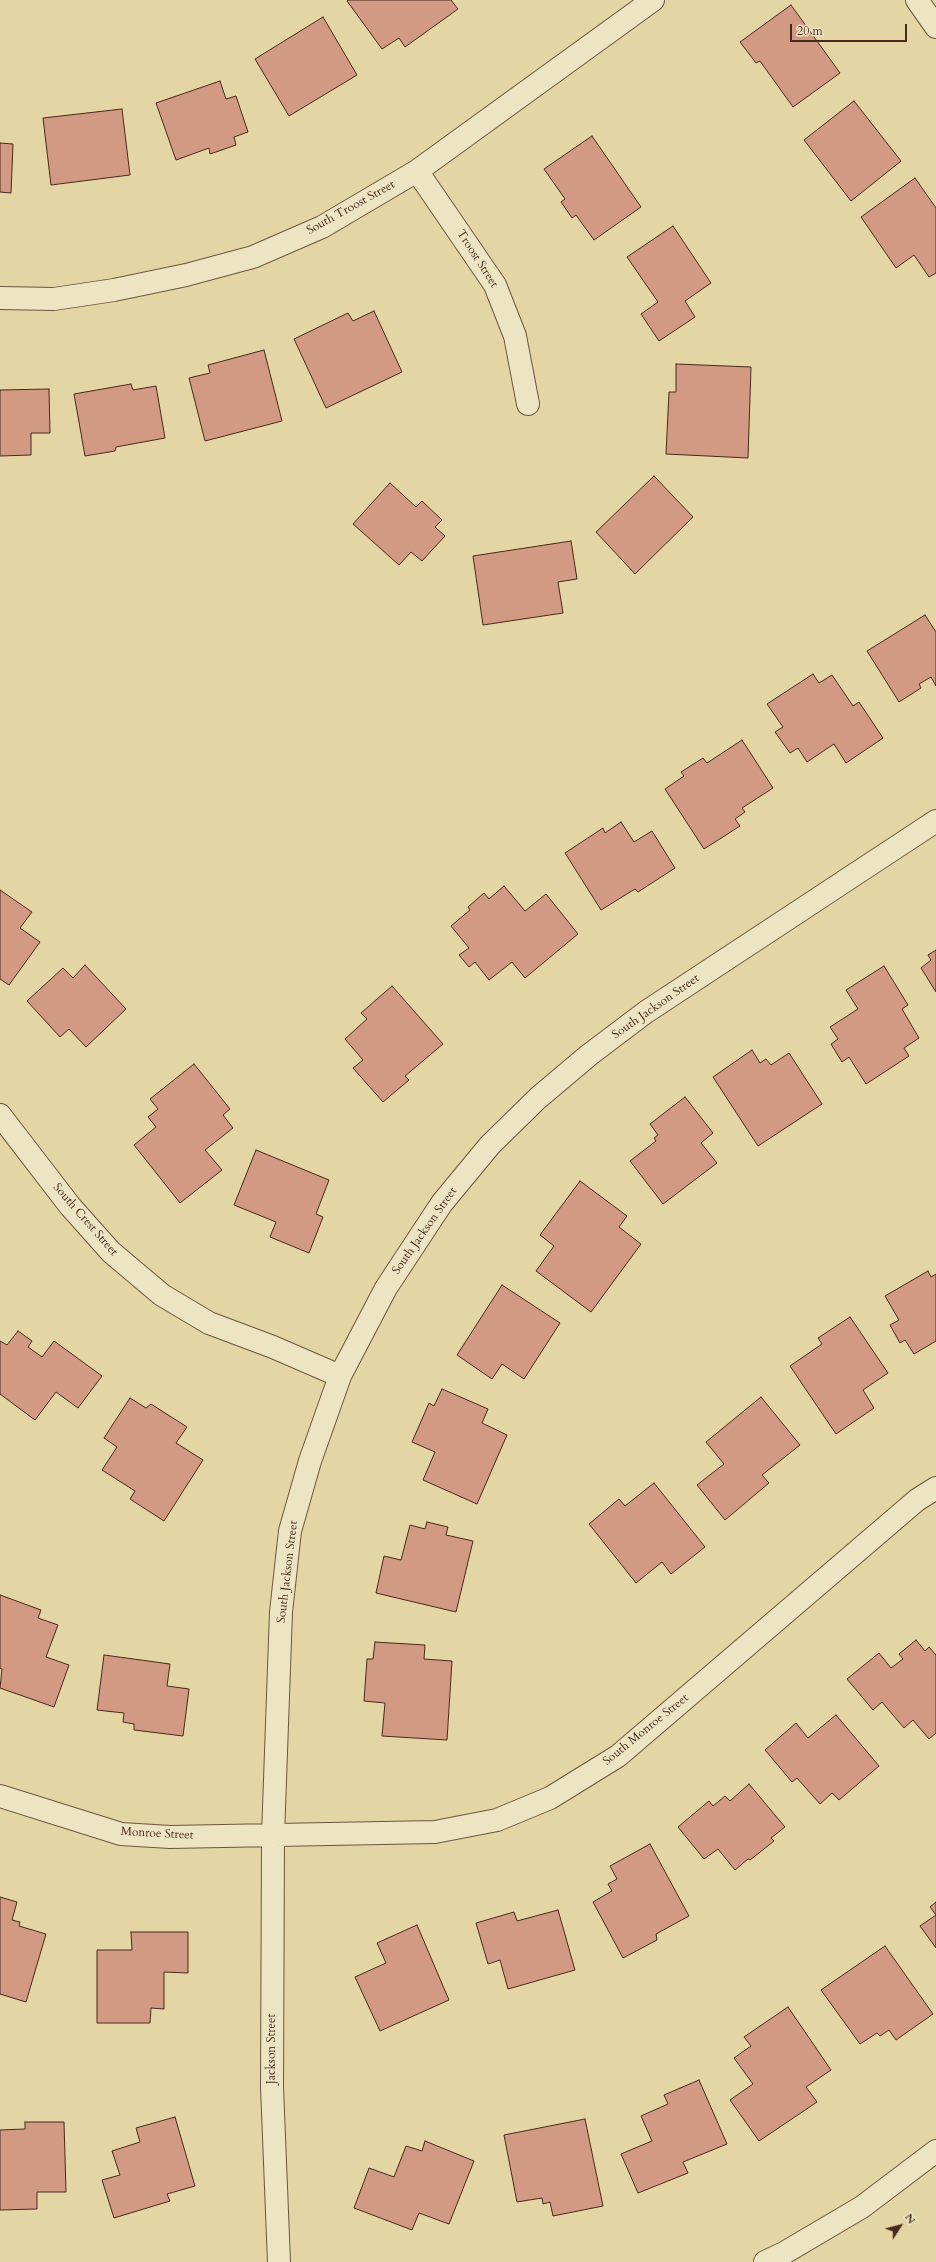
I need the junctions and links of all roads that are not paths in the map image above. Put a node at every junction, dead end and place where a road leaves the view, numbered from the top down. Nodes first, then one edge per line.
1 (653, 0) edge
2 (917, 0) edge
3 (936, 27) edge
4 (417, 171) junction
5 (0, 298) edge
6 (528, 404) dead end
7 (936, 821) edge
8 (0, 1115) edge
9 (340, 1376) junction
10 (936, 1488) edge
11 (0, 1796) edge
12 (295, 1835) joint
13 (273, 1836) junction
14 (936, 2151) edge
15 (279, 2262) edge
16 (765, 2262) edge

1 - 4 street, South Troost Street
2 - 3 street
4 - 5 street, South Troost Street
4 - 6 street, Troost Street
7 - 9 street, South Jackson Street
8 - 9 street, South Crest Street
9 - 13 street, South Jackson Street
10 - 12 street, South Monroe Street
11 - 13 street, Monroe Street
12 - 13 street, Monroe Street
13 - 15 street, Jackson Street
14 - 16 street

